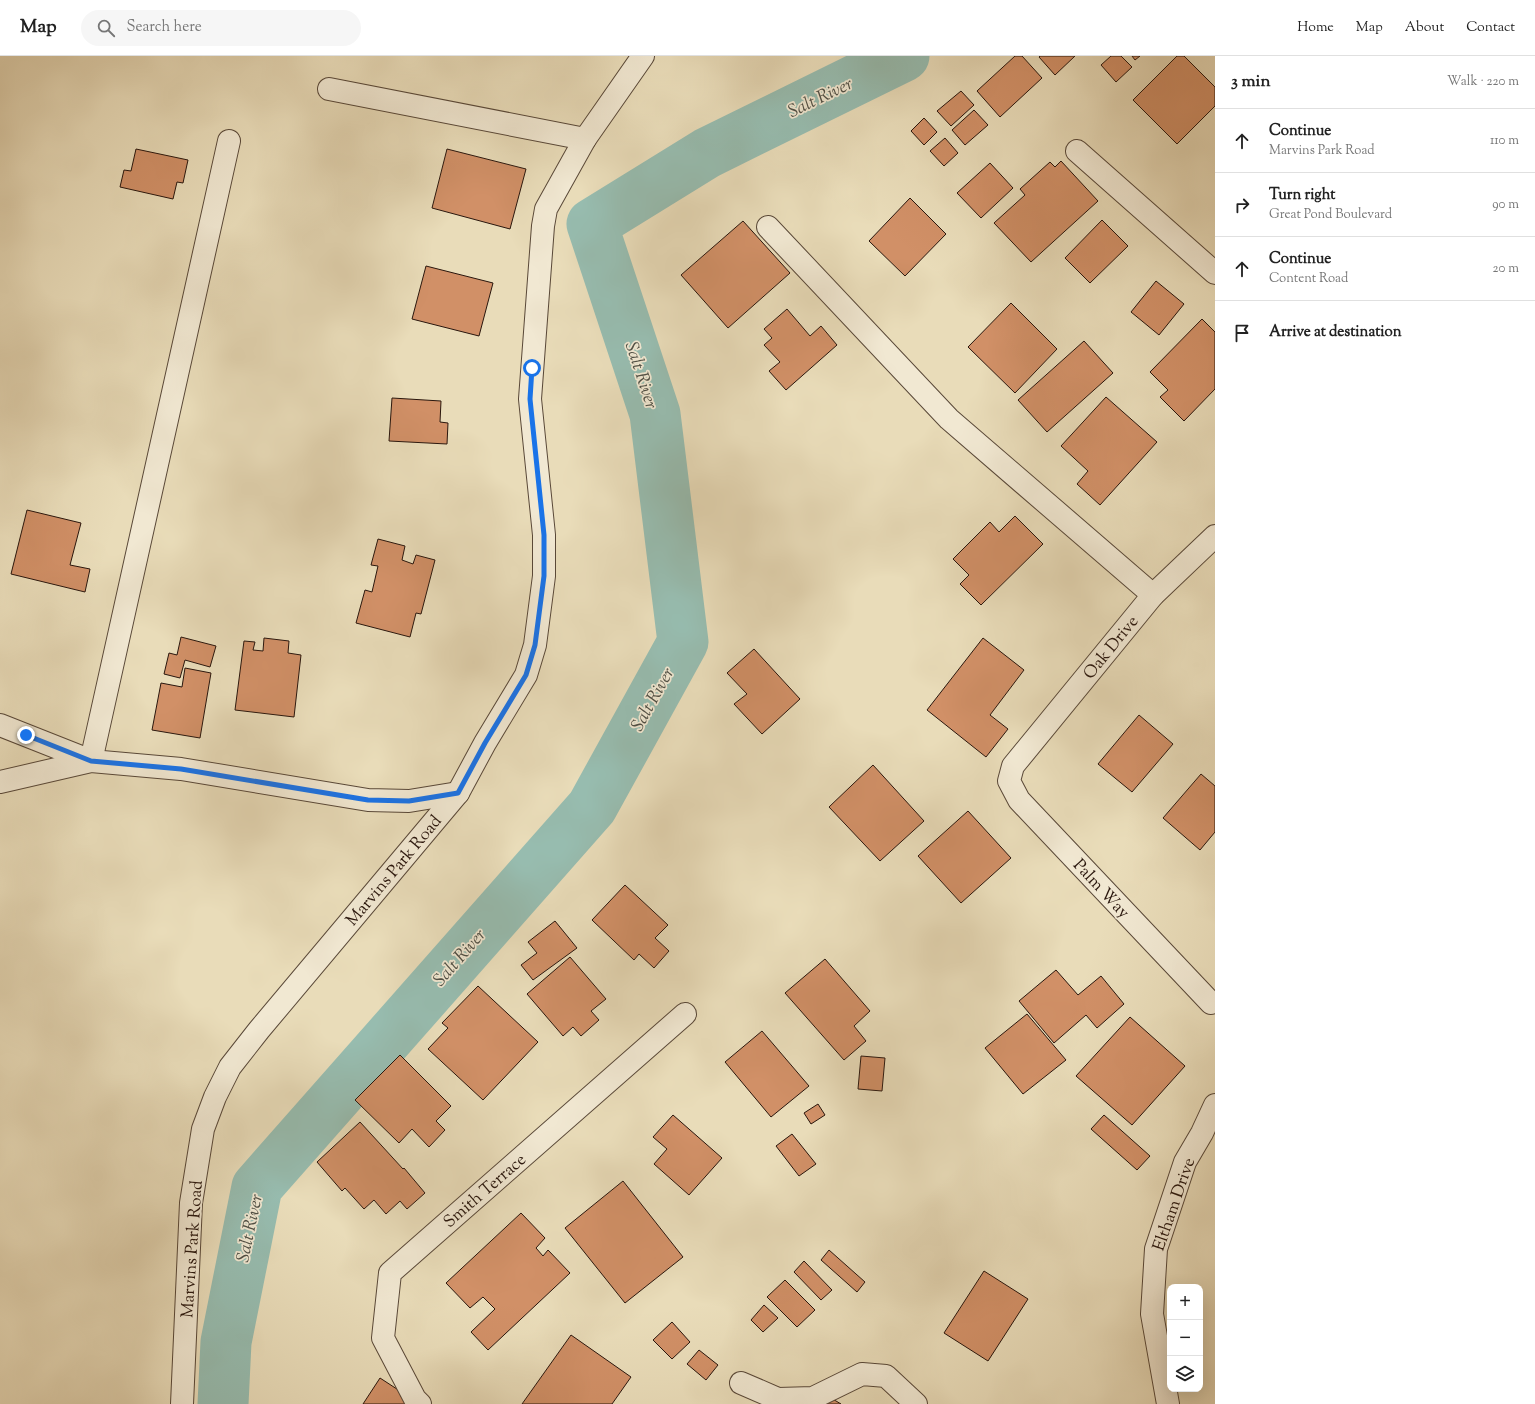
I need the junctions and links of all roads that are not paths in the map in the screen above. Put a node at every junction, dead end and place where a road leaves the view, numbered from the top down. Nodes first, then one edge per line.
1 (643, 56) edge
2 (329, 88) dead end
3 (585, 138) junction
4 (229, 141) dead end
5 (1076, 151) dead end
6 (768, 227) dead end
7 (1215, 273) edge
8 (1215, 536) edge
9 (1153, 595) junction
10 (0, 725) edge
11 (91, 761) junction
12 (1013, 766) joint
13 (0, 782) edge
14 (458, 793) junction
15 (1211, 1003) dead end
16 (685, 1014) dead end
17 (1215, 1104) edge
18 (741, 1383) dead end
19 (182, 1404) edge
20 (420, 1404) edge
21 (916, 1404) edge
22 (1168, 1404) edge

1 - 3 street, Marvins Park Road
2 - 3 street
3 - 14 street, Marvins Park Road
4 - 11 street
5 - 7 street
6 - 9 street
8 - 9 street, Oak Drive
9 - 12 street, Oak Drive
10 - 11 street
11 - 13 street
11 - 14 street
12 - 15 street, Palm Way
14 - 19 street, Marvins Park Road
16 - 20 street, Smith Terrace
17 - 22 street, Eltham Drive
18 - 21 street

